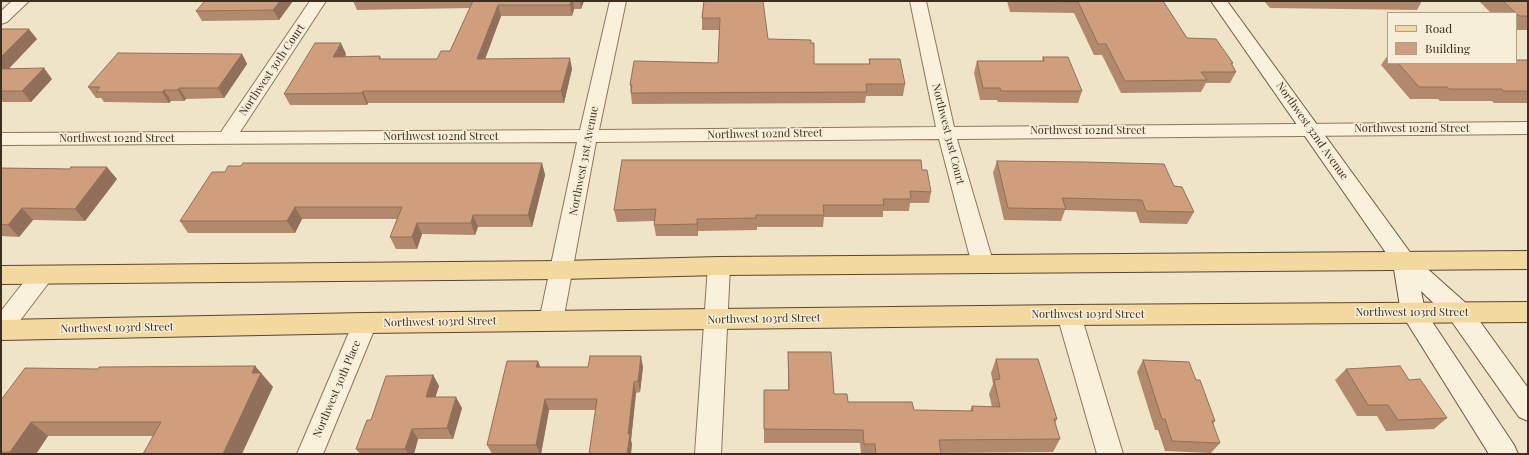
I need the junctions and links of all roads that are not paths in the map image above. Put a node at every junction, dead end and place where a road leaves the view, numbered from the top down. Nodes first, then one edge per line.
1 (21, 1) edge
2 (318, 1) edge
3 (618, 1) edge
4 (918, 1) edge
5 (1219, 1) edge
6 (1, 19) edge
7 (1528, 128) edge
8 (1311, 129) junction
9 (946, 132) junction
10 (588, 136) junction
11 (226, 138) junction
12 (1, 139) edge
13 (1528, 260) edge
14 (1404, 261) junction
15 (983, 265) junction
16 (719, 266) junction
17 (562, 270) junction
18 (1, 275) edge
19 (42, 275) junction
20 (1459, 312) junction
21 (1528, 312) edge
22 (1413, 313) junction
23 (1069, 315) junction
24 (716, 319) junction
25 (551, 321) junction
26 (365, 323) junction
27 (1, 329) edge
28 (1528, 409) edge
29 (310, 454) edge
30 (708, 454) edge
31 (1110, 454) edge
32 (1504, 454) edge

1 - 6 street
2 - 11 street, Northwest 30th Court
3 - 10 street, Northwest 31st Avenue
4 - 9 street, Northwest 31st Court
5 - 8 main road, Northwest 32nd Avenue
7 - 8 street, Northwest 102nd Street
8 - 9 street, Northwest 102nd Street
8 - 14 main road, Northwest 32nd Avenue
9 - 10 street, Northwest 102nd Street
9 - 15 street, Northwest 31st Court
10 - 11 street, Northwest 102nd Street
10 - 17 street, Northwest 31st Avenue
11 - 12 street, Northwest 102nd Street
13 - 14 main road
14 - 15 main road
14 - 20 main road, Northwest 32nd Avenue
14 - 22 main road, Northwest 32nd Avenue
15 - 16 main road
16 - 17 main road
16 - 24 street
17 - 19 main road
17 - 25 street, Northwest 31st Avenue
18 - 19 main road
19 - 27 street
20 - 21 main road, Northwest 103rd Street
20 - 22 main road, Northwest 103rd Street
20 - 28 main road, Northwest 32nd Avenue
22 - 23 main road, Northwest 103rd Street
22 - 32 main road, Northwest 32nd Avenue
23 - 24 main road, Northwest 103rd Street
23 - 31 street
24 - 25 main road, Northwest 103rd Street
24 - 30 street
25 - 26 main road, Northwest 103rd Street
26 - 27 main road, Northwest 103rd Street
26 - 29 street, Northwest 30th Place

